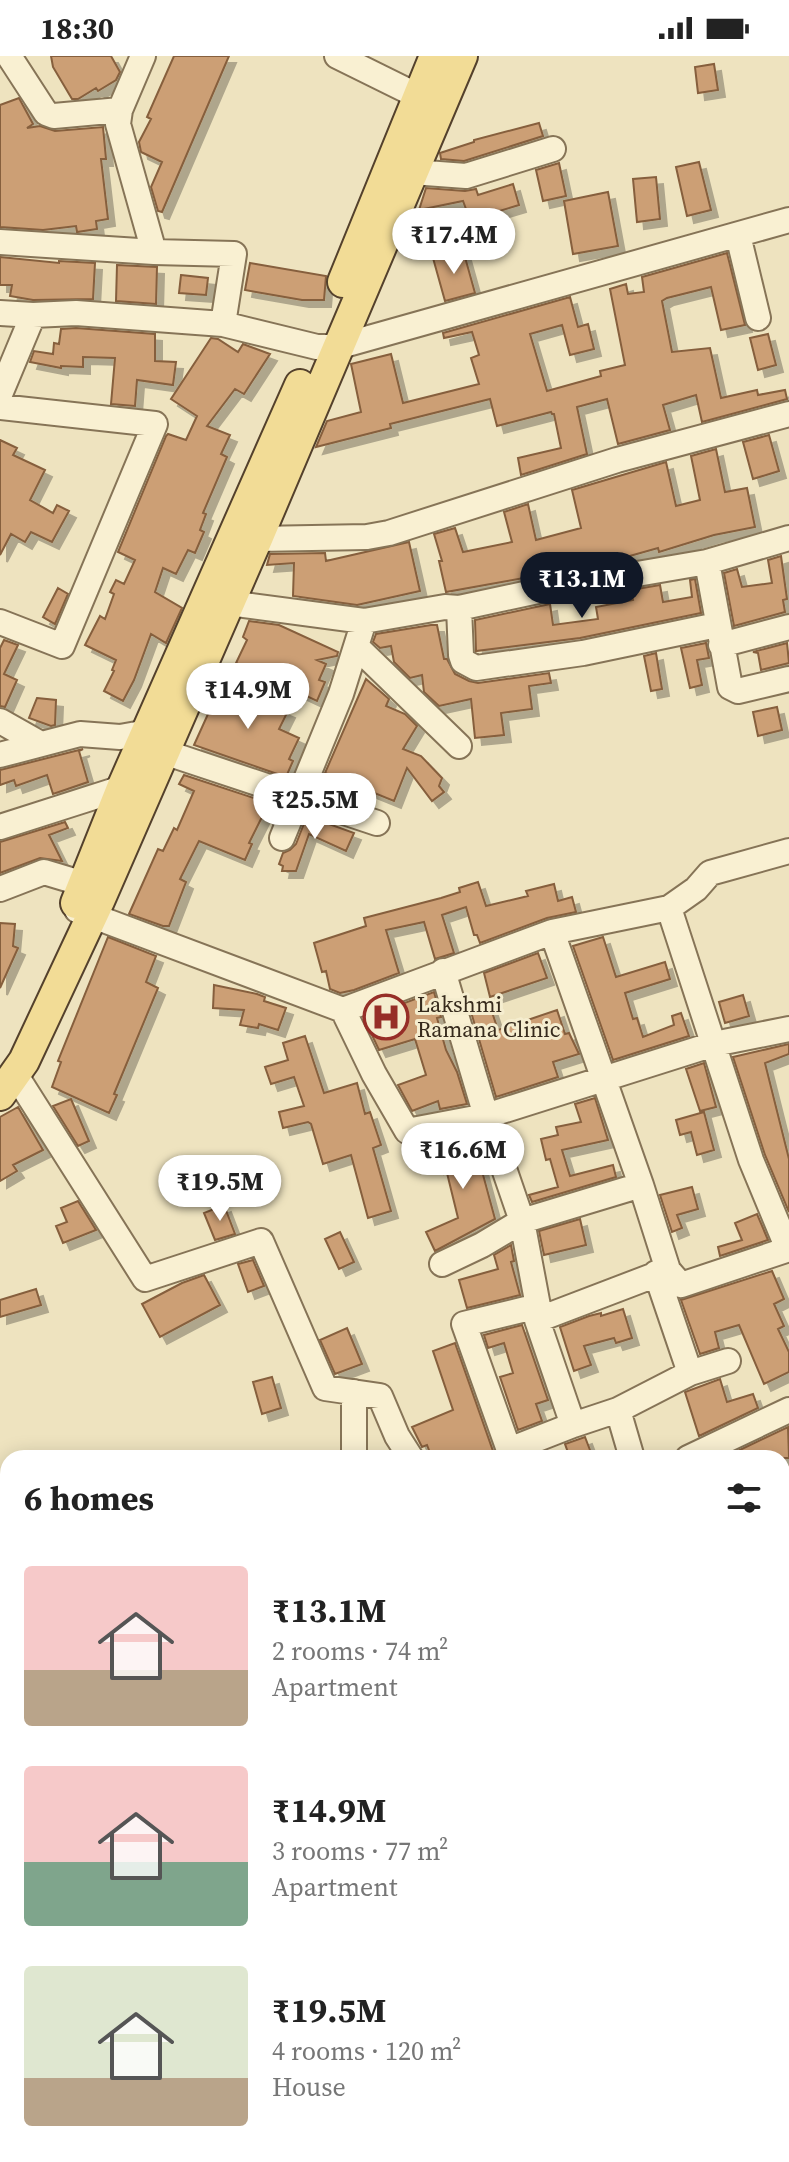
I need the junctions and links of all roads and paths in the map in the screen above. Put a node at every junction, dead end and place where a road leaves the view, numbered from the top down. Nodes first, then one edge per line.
1 (9, 56) edge
2 (143, 56) edge
3 (337, 56) edge
4 (435, 56) edge
5 (462, 56) edge
6 (418, 96) junction
7 (120, 110) junction
8 (553, 149) dead end
9 (412, 172) junction
10 (789, 220) edge
11 (738, 235) junction
12 (0, 242) edge
13 (154, 252) junction
14 (0, 313) edge
15 (33, 315) junction
16 (758, 318) dead end
17 (223, 324) junction
18 (327, 347) junction
19 (0, 394) edge
20 (0, 407) edge
21 (789, 414) edge
22 (789, 538) edge
23 (257, 539) junction
24 (707, 562) junction
25 (229, 603) junction
26 (459, 608) junction
27 (364, 621) junction
28 (0, 622) edge
29 (789, 627) edge
30 (719, 635) junction
31 (357, 647) junction
32 (789, 679) edge
33 (0, 721) edge
34 (156, 742) junction
35 (39, 743) junction
36 (459, 746) dead end
37 (0, 755) edge
38 (122, 788) junction
39 (300, 796) junction
40 (377, 823) dead end
41 (0, 827) edge
42 (282, 838) dead end
43 (789, 851) edge
44 (0, 889) edge
45 (83, 903) junction
46 (669, 908) junction
47 (552, 932) junction
48 (443, 971) junction
49 (343, 1010) junction
50 (789, 1029) edge
51 (714, 1044) junction
52 (5, 1078) edge
53 (604, 1078) junction
54 (486, 1116) junction
55 (641, 1185) junction
56 (522, 1221) junction
57 (788, 1249) edge
58 (442, 1264) dead end
59 (662, 1272) junction
60 (537, 1313) junction
61 (728, 1361) dead end
62 (690, 1373) junction
63 (354, 1392) junction
64 (618, 1410) junction
65 (789, 1410) edge
66 (573, 1425) junction
67 (354, 1450) edge
68 (406, 1450) edge
69 (630, 1450) edge
70 (705, 1450) edge

1 - 7 street
2 - 7 street
3 - 6 street
4 - 6 main road
5 - 9 main road
6 - 18 main road
7 - 13 street
8 - 9 street
9 - 18 main road
10 - 11 street
11 - 16 street
11 - 18 street
12 - 13 street
13 - 17 street
14 - 15 street
15 - 17 street
15 - 19 street
17 - 18 street
18 - 23 main road
18 - 34 main road
20 - 28 street
21 - 23 street
22 - 24 street
23 - 25 main road
24 - 26 street
24 - 30 street
25 - 27 street
25 - 34 main road
26 - 27 street
26 - 30 street
27 - 31 street
29 - 30 street
30 - 32 street
31 - 36 street
31 - 39 street
33 - 35 street
34 - 35 street
34 - 38 main road
34 - 39 street
34 - 45 main road
35 - 37 street
38 - 41 street
38 - 45 main road
39 - 40 street
39 - 42 street
43 - 46 street
44 - 45 street
45 - 49 street
45 - 52 main road
46 - 47 street
46 - 51 street
47 - 48 street
47 - 53 street
48 - 49 street
48 - 54 street
49 - 54 street
50 - 51 street
51 - 53 street
51 - 57 street
52 - 63 street
53 - 54 street
53 - 55 street
54 - 56 street
55 - 56 street
55 - 59 street
56 - 58 street
56 - 60 street
57 - 59 street
59 - 60 street
59 - 62 street
60 - 66 street
60 - 66 street
61 - 62 street
62 - 64 street
63 - 67 street
63 - 68 street
64 - 66 street
64 - 69 street
65 - 70 street

